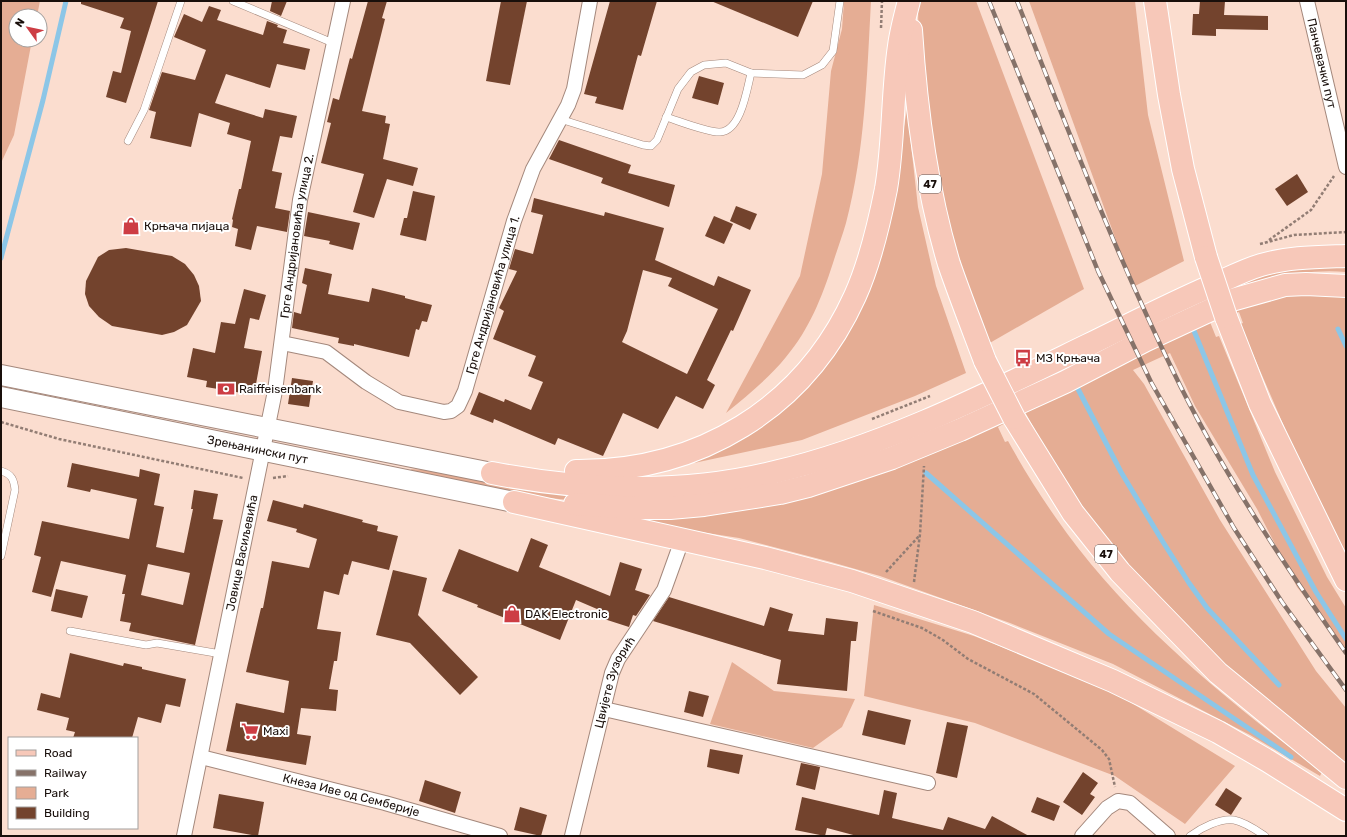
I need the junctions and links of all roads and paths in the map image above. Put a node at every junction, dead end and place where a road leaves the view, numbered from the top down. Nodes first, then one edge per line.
1 (181, 1) edge
2 (233, 1) edge
3 (342, 1) edge
4 (590, 1) edge
5 (840, 1) edge
6 (882, 1) edge
7 (909, 1) edge
8 (1155, 1) edge
9 (1307, 1) edge
10 (881, 32) dead end
11 (333, 43) junction
12 (751, 73) junction
13 (666, 117) junction
14 (560, 119) junction
15 (1341, 124) edge
16 (128, 141) dead end
17 (1345, 164) edge
18 (1346, 232) edge
19 (1266, 241) junction
20 (1255, 245) dead end
21 (1346, 256) edge
22 (1346, 286) edge
23 (282, 343) junction
24 (1, 375) edge
25 (933, 395) dead end
26 (1, 397) edge
27 (1, 422) edge
28 (866, 422) dead end
29 (267, 428) junction
30 (924, 445) junction
31 (262, 451) junction
32 (1, 471) edge
33 (492, 473) junction
34 (293, 475) dead end
35 (256, 481) junction
36 (514, 502) junction
37 (1, 520) edge
38 (9, 522) junction
39 (920, 534) junction
40 (682, 540) junction
41 (1, 555) edge
42 (1340, 564) edge
43 (1346, 580) edge
44 (872, 588) junction
45 (911, 601) junction
46 (871, 610) dead end
47 (70, 631) dead end
48 (221, 654) junction
49 (604, 709) junction
50 (200, 757) junction
51 (1346, 778) edge
52 (928, 783) dead end
53 (1118, 801) junction
54 (1346, 810) edge
55 (184, 836) edge
56 (500, 836) edge
57 (572, 836) edge
58 (1082, 836) edge
59 (1168, 836) edge
60 (1190, 836) edge
61 (1265, 836) edge

1 - 16 lane
2 - 11 lane
3 - 11 street, Грге Андријановића улица 2.
4 - 14 street, Грге Андријановића улица 1.
5 - 12 lane
6 - 10 path
7 - 33 main road
7 - 51 main road, 47, bridge
8 - 42 main road, bridge
9 - 15 street, Панчевачки пут
11 - 23 street, Грге Андријановића улица 2.
12 - 13 lane
12 - 13 lane
13 - 14 lane
14 - 23 street, Грге Андријановића улица 1.
15 - 17 street, Панчевачки пут
17 - 19 path
18 - 19 path
19 - 20 path
21 - 33 main road
22 - 30 main road
23 - 29 street, Грге Андријановића улица 2.
24 - 29 main road, Зрењанински пут
25 - 28 path
26 - 31 main road, Зрењанински пут
27 - 35 path
29 - 31 street, Јовице Васиљевића
29 - 33 main road, Зрењанински пут
30 - 36 main road
30 - 39 path
31 - 35 street, Јовице Васиљевића
31 - 36 main road, Зрењанински пут
32 - 38 lane
34 - 35 path
35 - 48 street, Јовице Васиљевића
36 - 40 main road
37 - 38 lane
38 - 41 lane
39 - 44 path
39 - 45 path
40 - 44 main road
40 - 49 street, Цвијете Зузорић
42 - 43 main road
44 - 45 main road
45 - 54 main road
46 - 53 path
47 - 48 lane
48 - 50 street, Јовице Васиљевића
49 - 52 street
49 - 57 street, Цвијете Зузорић
50 - 55 street, Јовице Васиљевића
50 - 56 street, Кнеза Иве од Семберије
53 - 58 street
53 - 59 street
60 - 61 lane

